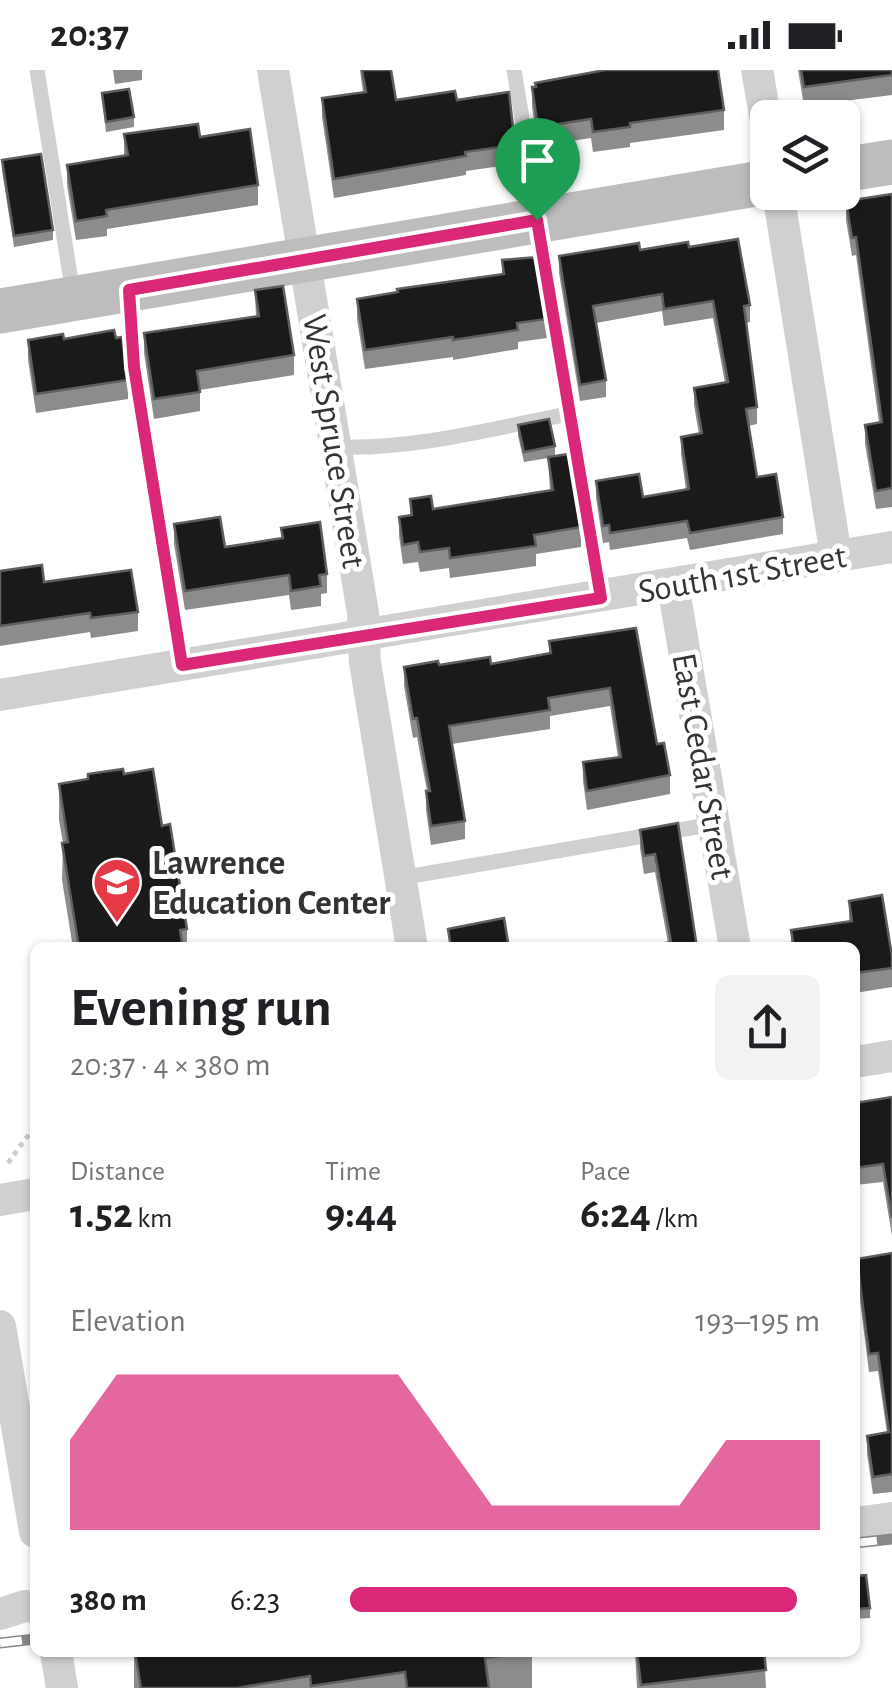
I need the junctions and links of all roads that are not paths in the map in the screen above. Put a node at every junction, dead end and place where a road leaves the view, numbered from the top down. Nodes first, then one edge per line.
1 (37, 70) edge
2 (273, 70) edge
3 (514, 70) edge
4 (758, 70) edge
5 (763, 100) edge
6 (892, 162) edge
7 (860, 167) edge
8 (750, 185) edge
9 (781, 210) edge
10 (537, 220) junction
11 (305, 262) junction
12 (129, 290) junction
13 (74, 299) junction
14 (0, 310) edge
15 (569, 414) junction
16 (336, 446) junction
17 (892, 547) edge
18 (836, 556) junction
19 (672, 585) junction
20 (601, 598) junction
21 (366, 636) junction
22 (182, 665) junction
23 (0, 695) edge
24 (714, 824) junction
25 (400, 878) junction
26 (411, 942) edge
27 (734, 942) edge
28 (892, 1056) edge
29 (860, 1061) edge
30 (30, 1195) edge
31 (0, 1200) edge
32 (0, 1326) edge
33 (14, 1386) edge
34 (30, 1497) edge
35 (892, 1518) edge
36 (860, 1522) edge
37 (30, 1606) edge
38 (0, 1614) edge
39 (57, 1657) edge
40 (62, 1688) edge

1 - 13 lane
2 - 11 street, West Spruce Street
3 - 10 lane
4 - 5 street
6 - 7 street
8 - 10 street
9 - 18 street
10 - 11 street
10 - 15 lane
11 - 12 street
11 - 16 street, West Spruce Street
12 - 13 street
12 - 22 lane
13 - 14 street
15 - 16 lane
15 - 20 lane
16 - 21 street, West Spruce Street
17 - 18 street, South 1st Street
18 - 19 street, South 1st Street
19 - 20 street, South 1st Street
19 - 24 street, East Cedar Street
20 - 21 street, South 1st Street
21 - 22 street, South 1st Street
21 - 25 street, West Spruce Street
22 - 23 street, South 1st Street
24 - 25 lane
24 - 27 street, East Cedar Street
25 - 26 street, West Spruce Street
28 - 29 street
30 - 31 street
32 - 33 street
33 - 34 street
35 - 36 street
37 - 38 street
39 - 40 street

